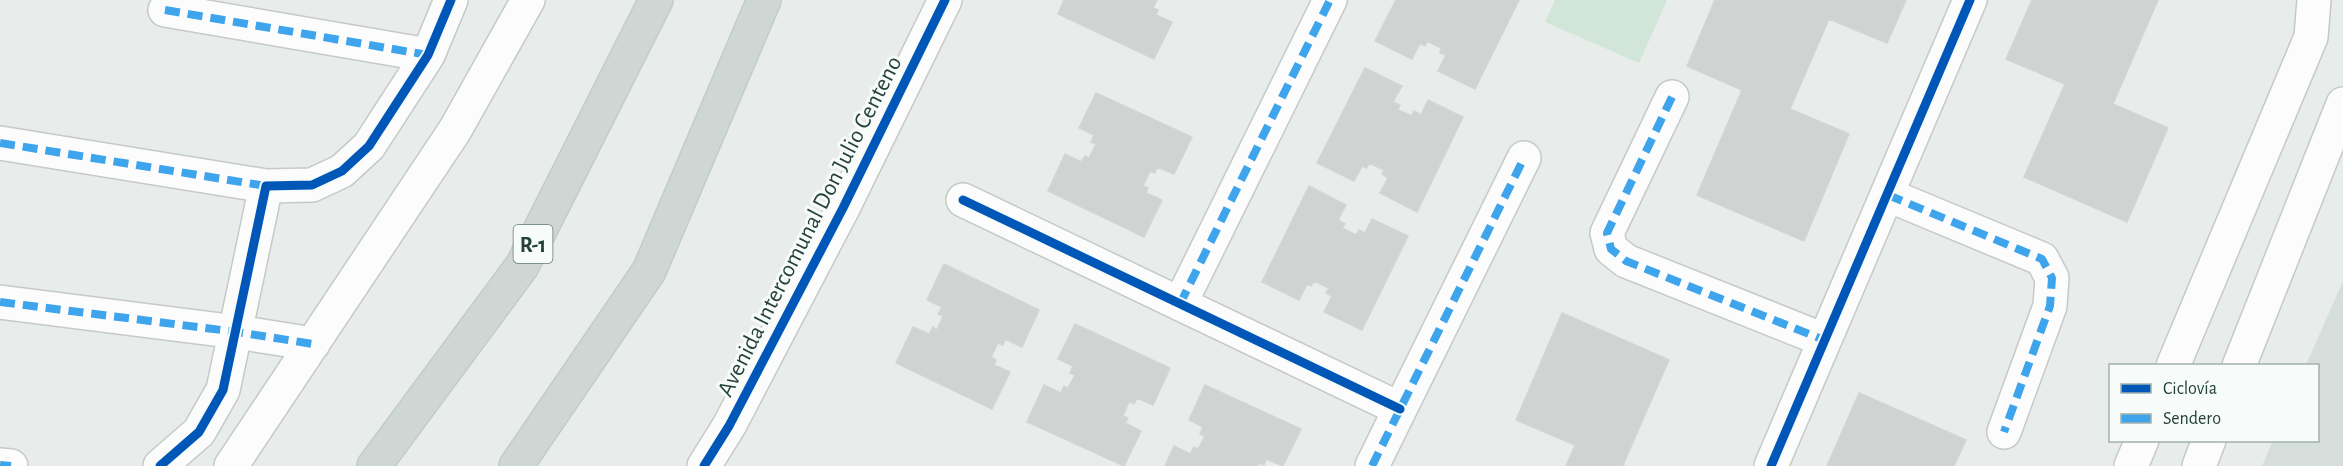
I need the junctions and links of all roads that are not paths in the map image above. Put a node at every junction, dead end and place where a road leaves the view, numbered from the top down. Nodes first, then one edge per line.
1 (451, 0) edge
2 (528, 0) edge
3 (656, 0) edge
4 (765, 0) edge
5 (945, 0) edge
6 (1330, 0) edge
7 (1970, 0) edge
8 (2314, 0) edge
9 (165, 10) dead end
10 (428, 55) junction
11 (1672, 97) dead end
12 (2343, 104) edge
13 (0, 143) edge
14 (1524, 158) dead end
15 (266, 186) junction
16 (1888, 195) junction
17 (963, 200) dead end
18 (0, 302) edge
19 (1180, 304) junction
20 (237, 332) junction
21 (1824, 340) junction
22 (313, 344) junction
23 (2175, 364) edge
24 (2240, 364) edge
25 (1400, 409) junction
26 (2004, 432) dead end
27 (2142, 442) edge
28 (2209, 442) edge
29 (0, 465) edge
30 (11, 466) edge
31 (160, 466) edge
32 (231, 466) edge
33 (374, 466) edge
34 (516, 466) edge
35 (704, 466) edge
36 (1372, 466) edge
37 (1771, 466) edge
38 (2131, 466) edge
39 (2199, 466) edge

1 - 10 street
2 - 22 street
3 - 33 main road, R-1
4 - 34 main road
5 - 35 street, Avenida Intercomunal Don Julio Centeno
6 - 19 street
7 - 16 street
8 - 23 street
9 - 10 street
10 - 15 street
11 - 21 street
12 - 24 street
13 - 15 street
14 - 25 street
15 - 20 street
16 - 21 street
16 - 26 street
17 - 19 street
18 - 20 street
19 - 25 street
20 - 22 street
20 - 31 street
21 - 37 street
22 - 32 street
25 - 36 street
27 - 38 street
28 - 39 street
29 - 30 street

